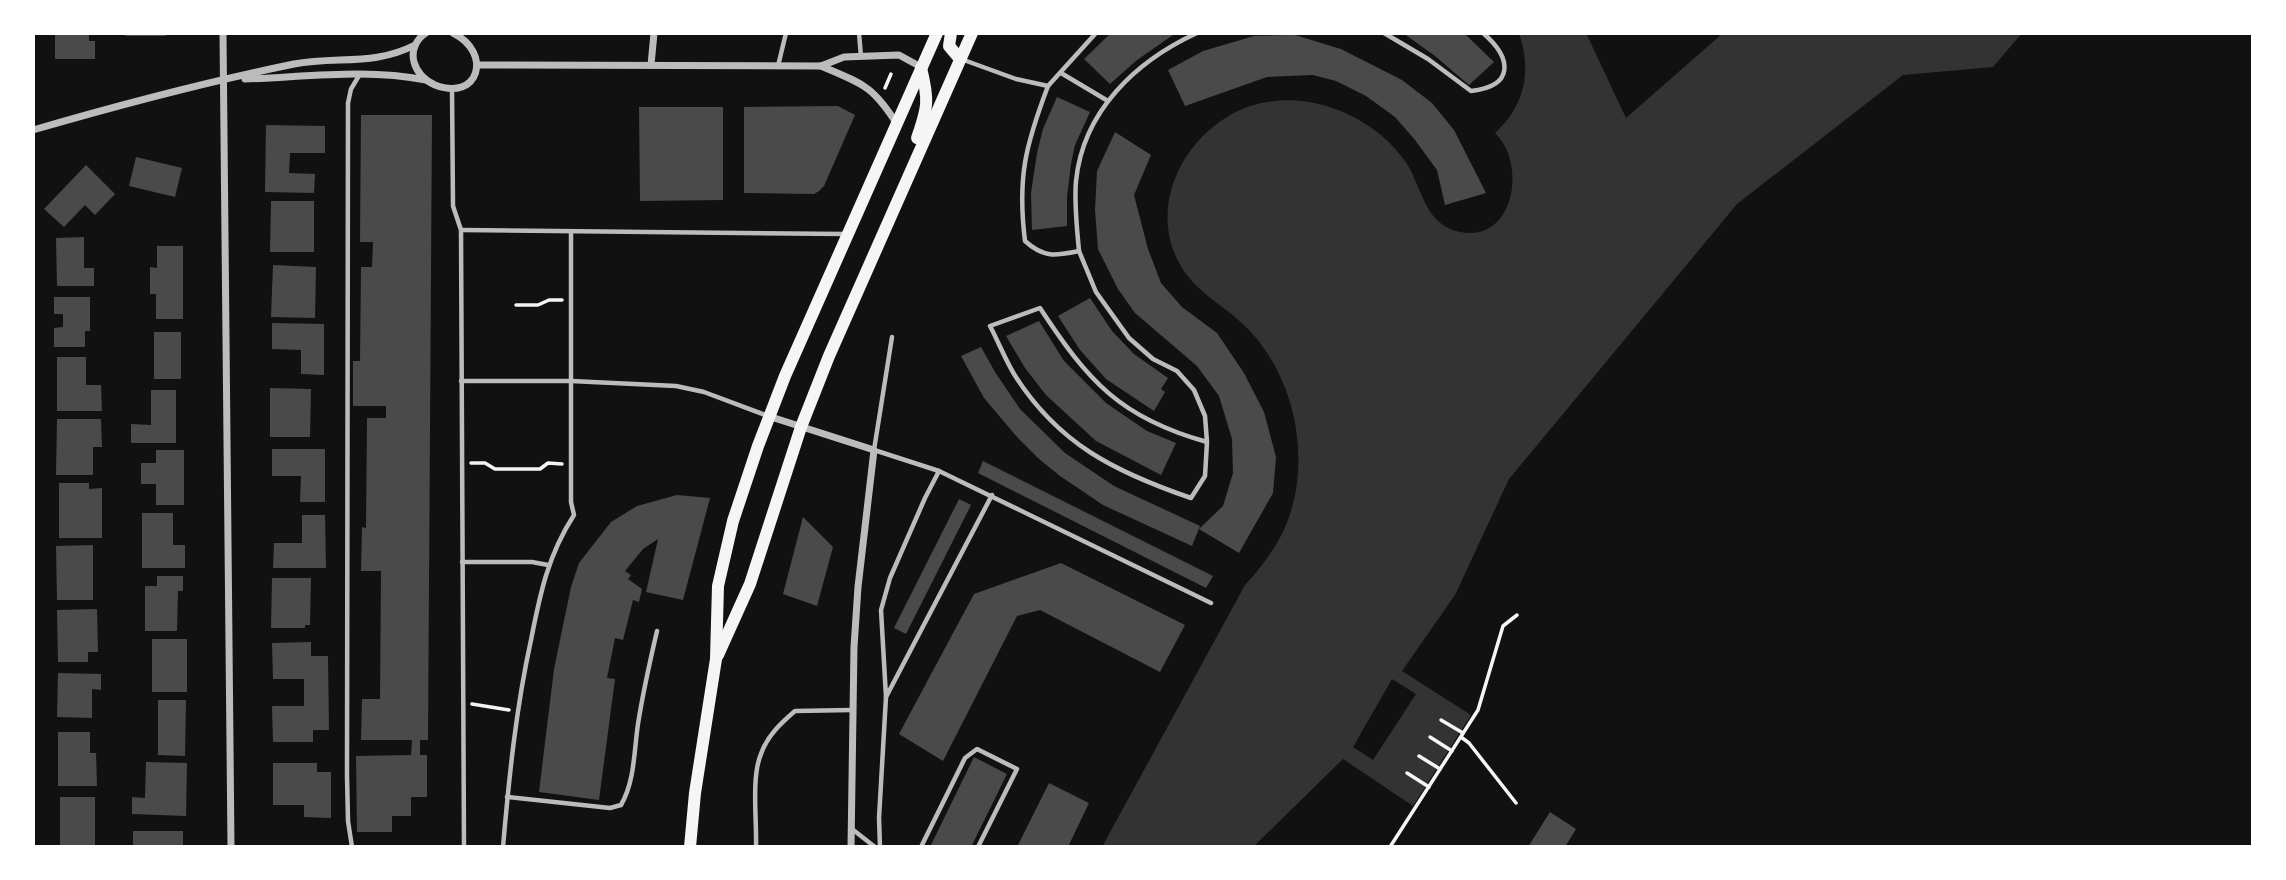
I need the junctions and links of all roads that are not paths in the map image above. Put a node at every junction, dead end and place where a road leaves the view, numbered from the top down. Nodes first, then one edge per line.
1 (223, 33) edge
2 (425, 33) edge
3 (453, 33) edge
4 (654, 33) edge
5 (786, 33) edge
6 (859, 33) edge
7 (937, 33) edge
8 (951, 33) edge
9 (972, 33) edge
10 (1096, 33) edge
11 (1197, 33) edge
12 (1384, 33) edge
13 (1483, 33) edge
14 (415, 45) junction
15 (862, 57) junction
16 (960, 59) junction
17 (478, 65) junction
18 (651, 65) junction
19 (778, 65) junction
20 (821, 66) junction
21 (921, 67) junction
22 (361, 72) junction
23 (1061, 73) junction
24 (223, 80) junction
25 (426, 80) junction
26 (1048, 86) junction
27 (452, 88) junction
28 (1108, 101) junction
29 (897, 124) junction
30 (33, 130) edge
31 (891, 215) junction
32 (461, 230) junction
33 (571, 232) junction
34 (848, 234) junction
35 (1079, 251) junction
36 (892, 337) dead end
37 (461, 380) junction
38 (571, 381) junction
39 (768, 416) junction
40 (801, 427) junction
41 (1207, 442) junction
42 (874, 450) junction
43 (939, 471) junction
44 (992, 495) junction
45 (462, 562) junction
46 (548, 565) junction
47 (1211, 603) dead end
48 (656, 631) dead end
49 (716, 659) junction
50 (886, 697) junction
51 (853, 710) junction
52 (507, 797) junction
53 (851, 829) junction
54 (232, 847) edge
55 (352, 847) edge
56 (464, 847) edge
57 (503, 847) edge
58 (690, 847) edge
59 (756, 847) edge
60 (851, 847) edge
61 (877, 847) edge
62 (921, 847) edge
63 (978, 847) edge

1 - 24 street
2 - 14 street
3 - 17 street
4 - 18 street
5 - 19 lane
6 - 15 lane
7 - 21 main road
8 - 16 main road
9 - 16 main road
10 - 23 lane
11 - 28 lane
12 - 13 lane
14 - 24 street
14 - 25 street
15 - 20 street
15 - 21 street
16 - 26 lane
16 - 31 main road
17 - 18 street
17 - 27 street
18 - 19 street
19 - 20 street
20 - 29 street
21 - 29 main road
21 - 31 main road
22 - 24 street
22 - 25 street
22 - 55 lane
23 - 26 lane
23 - 28 lane
24 - 30 street
24 - 54 street
25 - 27 street
26 - 35 lane
27 - 32 lane
28 - 35 lane
29 - 34 main road
31 - 40 main road
32 - 33 lane
32 - 37 lane
33 - 34 lane
33 - 38 lane
34 - 39 main road
35 - 41 lane
36 - 42 lane
37 - 38 lane
37 - 45 lane
38 - 39 lane
38 - 46 lane
39 - 40 street
39 - 49 main road
40 - 42 street
40 - 49 main road
41 - 41 lane
42 - 43 lane
42 - 51 street
43 - 44 lane
43 - 50 lane
44 - 47 lane
44 - 50 lane
45 - 46 lane
45 - 56 lane
46 - 52 lane
48 - 52 lane
49 - 58 main road
50 - 61 lane
51 - 53 street
51 - 59 lane
52 - 57 lane
53 - 60 street
53 - 61 lane
62 - 63 lane

